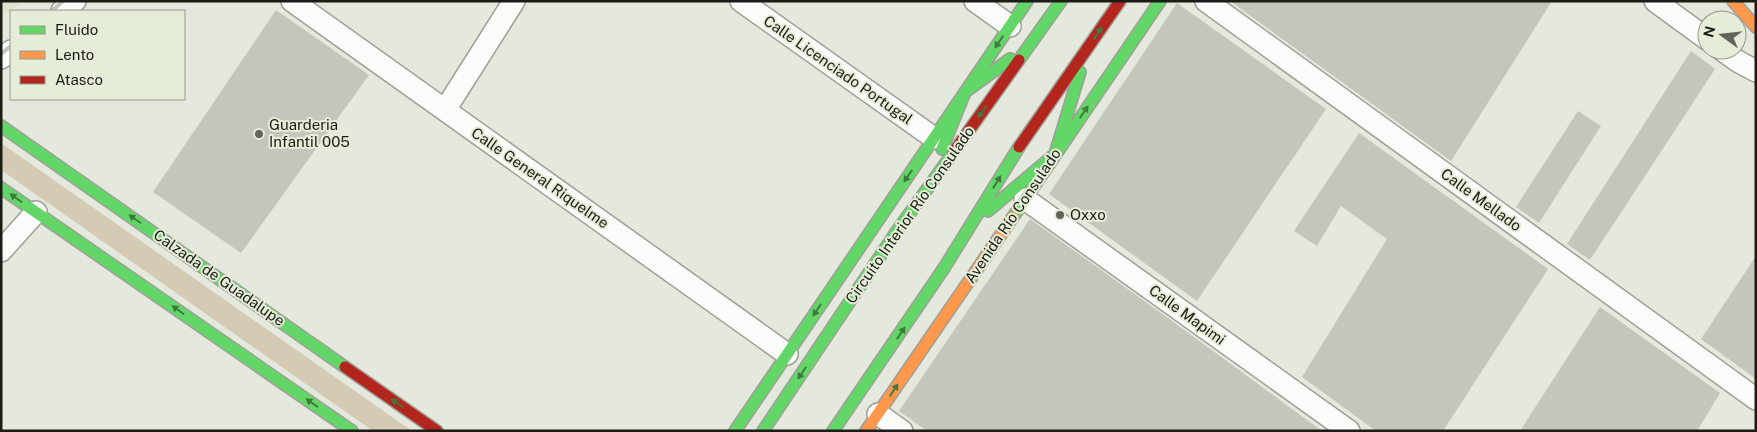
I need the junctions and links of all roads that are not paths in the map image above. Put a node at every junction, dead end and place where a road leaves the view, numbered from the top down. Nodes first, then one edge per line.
1 (75, 1) edge
2 (292, 1) edge
3 (514, 1) edge
4 (741, 1) edge
5 (975, 1) edge
6 (1027, 1) edge
7 (1061, 1) edge
8 (1120, 1) edge
9 (1160, 1) edge
10 (1206, 1) edge
11 (1655, 1) edge
12 (1733, 1) edge
13 (63, 10) edge
14 (1010, 26) junction
15 (1756, 27) edge
16 (1697, 32) edge
17 (1030, 45) junction
18 (1088, 48) junction
19 (1736, 60) edge
20 (1756, 71) edge
21 (965, 92) junction
22 (444, 110) junction
23 (1, 126) edge
24 (934, 138) junction
25 (1055, 154) junction
26 (1, 188) edge
27 (926, 190) junction
28 (1025, 199) junction
29 (36, 212) junction
30 (971, 225) junction
31 (1, 251) edge
32 (787, 354) junction
33 (1756, 399) edge
34 (872, 422) edge
35 (352, 431) edge
36 (437, 431) edge
37 (735, 431) edge
38 (763, 431) edge
39 (833, 431) edge
40 (902, 431) edge
41 (1349, 431) edge

1 - 13 street
2 - 22 street, Calle General Riquelme
3 - 22 street
4 - 24 street, Calle Licenciado Portugal
5 - 14 street
6 - 14 main road
7 - 17 main road, Circuito Interior Río Consulado
18 -> 8 main road
25 -> 9 main road, Avenida Río Consulado
10 - 33 street, Calle Mellado
11 - 16 street
12 - 15 main road
14 -> 21 main road
17 - 21 main road
17 -> 27 main road, Circuito Interior Río Consulado
18 - 25 main road
30 -> 18 main road
19 - 20 street
21 - 24 main road
21 - 27 main road
22 - 32 street, Calle General Riquelme
36 -> 23 main road, Calzada de Guadalupe
24 -> 32 main road
25 - 28 main road, Avenida Río Consulado
25 - 30 main road
29 -> 26 main road
27 -> 38 main road, Circuito Interior Río Consulado
34 -> 28 main road, Avenida Río Consulado
28 - 41 street, Calle Mapimi
29 - 31 street
35 -> 29 main road
39 -> 30 main road
32 - 37 main road
34 - 40 street

